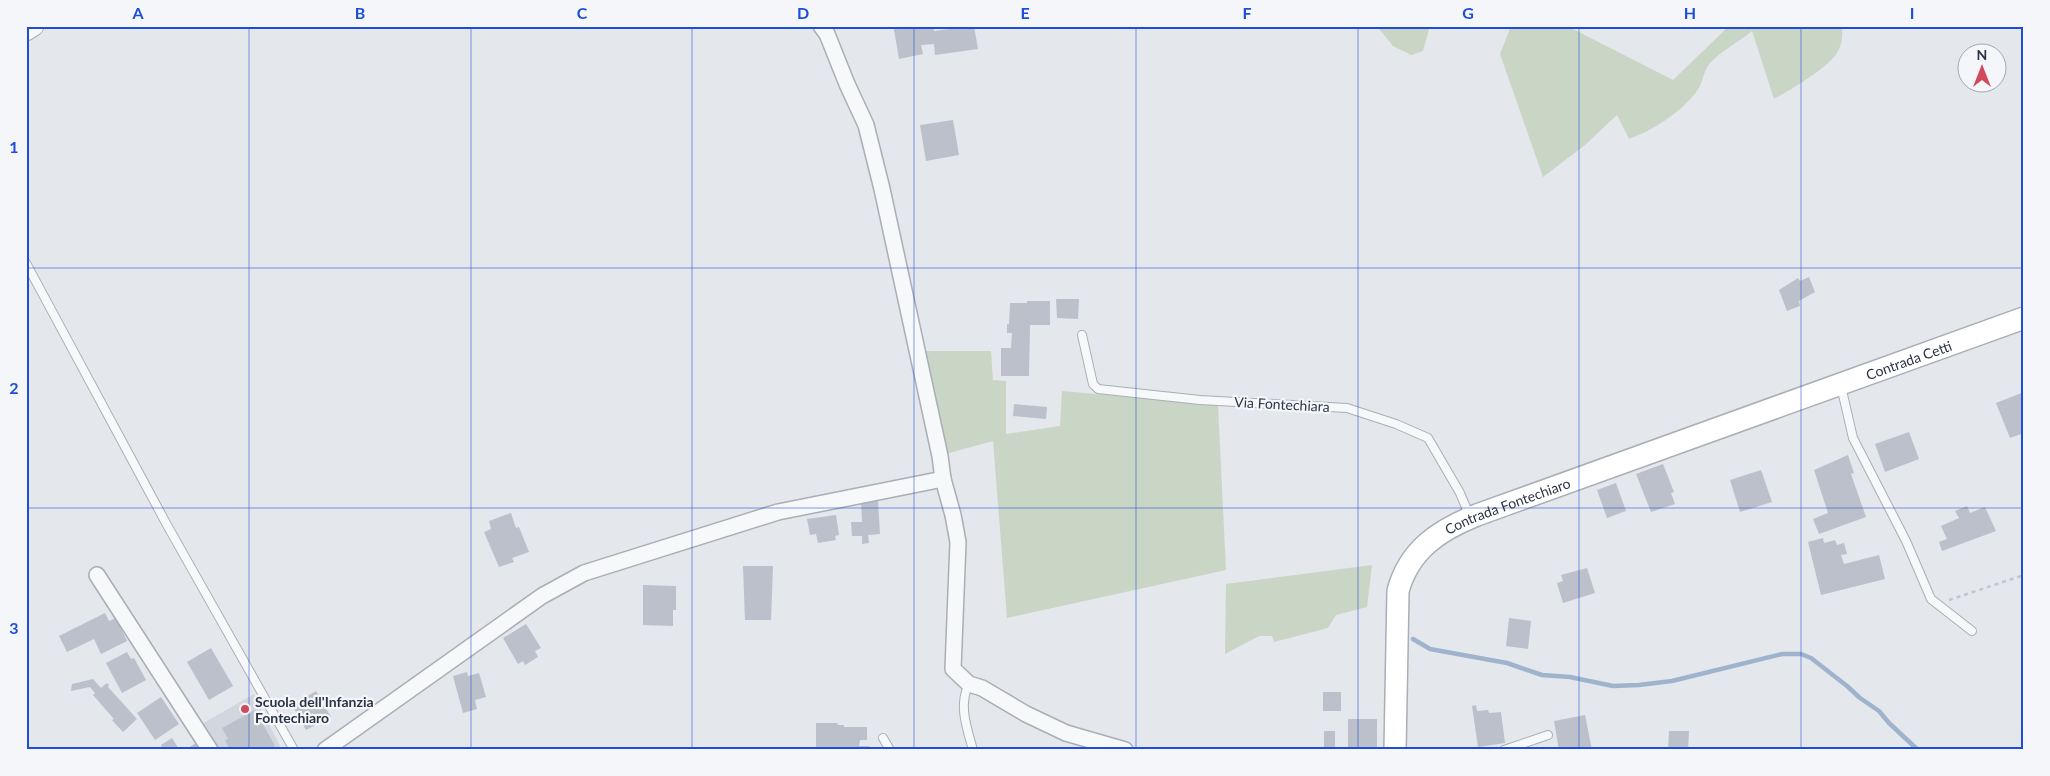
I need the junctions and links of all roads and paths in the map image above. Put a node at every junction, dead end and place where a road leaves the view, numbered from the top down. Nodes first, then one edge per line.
1 (34, 26) edge
2 (821, 26) edge
3 (26, 31) edge
4 (26, 262) edge
5 (2024, 318) edge
6 (1082, 335) dead end
7 (1841, 384) junction
8 (1794, 401) joint
9 (943, 480) junction
10 (1470, 518) junction
11 (97, 575) dead end
12 (2024, 575) edge
13 (1938, 604) junction
14 (1972, 631) dead end
15 (969, 684) junction
16 (1548, 735) dead end
17 (883, 738) dead end
18 (210, 750) edge
19 (294, 750) edge
20 (325, 750) edge
21 (890, 750) edge
22 (973, 750) edge
23 (1125, 750) edge
24 (1395, 750) edge
25 (1504, 750) edge

1 - 3 street
2 - 9 street
4 - 19 lane
5 - 7 main road, Contrada Cetti
6 - 10 lane, Via Fontechiara
7 - 8 main road, Contrada Cetti
7 - 13 lane
8 - 10 main road, Contrada Fontechiaro
9 - 15 street
9 - 20 street
10 - 24 main road, Contrada Fontechiaro
11 - 18 street
12 - 13 path
13 - 14 lane
15 - 22 lane
15 - 23 street
16 - 25 lane
17 - 21 lane

